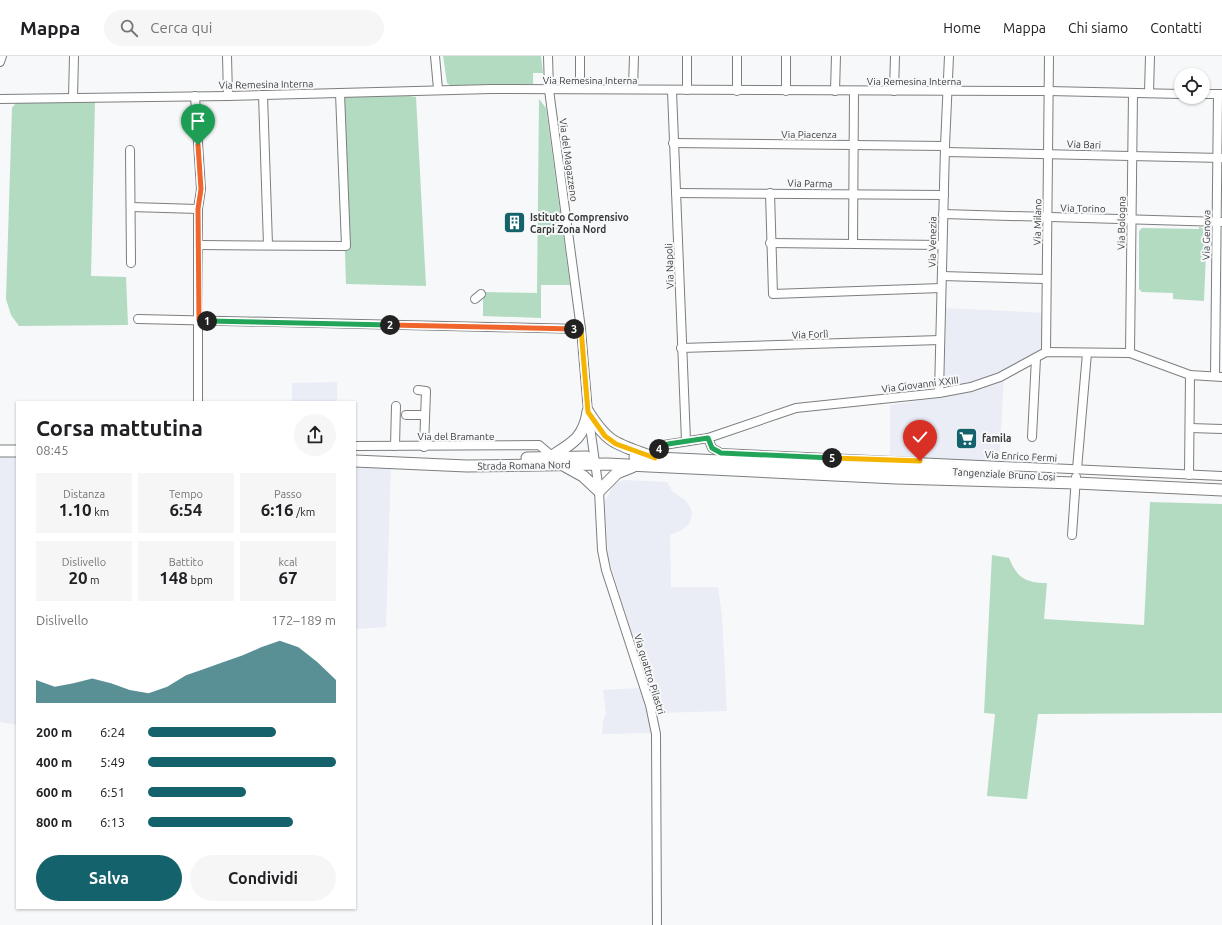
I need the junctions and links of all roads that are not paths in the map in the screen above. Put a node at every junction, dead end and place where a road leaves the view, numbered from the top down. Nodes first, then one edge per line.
1 (2, 56) edge
2 (74, 56) edge
3 (227, 56) edge
4 (435, 56) edge
5 (548, 56) edge
6 (580, 56) edge
7 (634, 56) edge
8 (687, 56) edge
9 (737, 56) edge
10 (786, 56) edge
11 (836, 56) edge
12 (895, 56) edge
13 (949, 56) edge
14 (1049, 56) edge
15 (1150, 56) edge
16 (0, 62) edge
17 (438, 89) junction
18 (580, 89) junction
19 (633, 89) junction
20 (550, 90) junction
21 (687, 90) junction
22 (672, 91) junction
23 (737, 91) junction
24 (786, 91) junction
25 (835, 91) junction
26 (854, 91) junction
27 (894, 91) junction
28 (1049, 91) junction
29 (947, 92) junction
30 (340, 93) junction
31 (1133, 93) junction
32 (1149, 93) junction
33 (1174, 94) edge
34 (1220, 94) edge
35 (264, 95) junction
36 (195, 96) junction
37 (228, 96) junction
38 (73, 98) junction
39 (0, 99) edge
40 (673, 142) junction
41 (855, 144) junction
42 (945, 149) junction
43 (130, 150) dead end
44 (1049, 153) junction
45 (1133, 156) junction
46 (1220, 158) edge
47 (676, 193) junction
48 (770, 193) junction
49 (853, 194) junction
50 (944, 195) junction
51 (131, 207) junction
52 (198, 209) junction
53 (943, 214) junction
54 (1047, 217) junction
55 (1131, 219) junction
56 (1219, 222) edge
57 (770, 243) junction
58 (853, 243) junction
59 (198, 245) junction
60 (268, 245) junction
61 (942, 245) junction
62 (131, 264) dead end
63 (942, 276) junction
64 (1046, 279) junction
65 (940, 288) junction
66 (138, 319) dead end
67 (199, 320) junction
68 (581, 329) junction
69 (940, 340) junction
70 (681, 348) junction
71 (1046, 352) junction
72 (1087, 353) junction
73 (1130, 353) junction
74 (1036, 358) junction
75 (1190, 375) junction
76 (1218, 376) edge
77 (418, 390) dead end
78 (939, 394) junction
79 (198, 401) edge
80 (396, 406) dead end
81 (588, 412) junction
82 (406, 415) dead end
83 (425, 415) junction
84 (1190, 428) junction
85 (1222, 429) edge
86 (1032, 437) dead end
87 (708, 438) junction
88 (686, 441) junction
89 (356, 446) edge
90 (394, 446) junction
91 (424, 446) junction
92 (0, 451) edge
93 (16, 451) edge
94 (655, 458) junction
95 (557, 460) junction
96 (595, 460) junction
97 (356, 461) edge
98 (639, 465) junction
99 (1189, 475) junction
100 (1076, 476) junction
101 (1222, 476) edge
102 (1220, 490) edge
103 (599, 491) junction
104 (1072, 535) dead end
105 (657, 925) edge

1 - 16 street
2 - 38 street
3 - 37 street
4 - 17 street
5 - 20 street, Via del Magazzeno
6 - 18 street
7 - 19 street
8 - 21 street
9 - 23 street
10 - 24 street
11 - 25 street
12 - 27 street
13 - 29 street, Via Venezia
14 - 28 street, Via Milano
15 - 32 street
17 - 20 street, Via Remesina Interna
17 - 30 street, Via Remesina Interna
18 - 19 street, Via Remesina Interna
18 - 20 street, Via Remesina Interna
19 - 22 street, Via Remesina Interna
20 - 68 street, Via del Magazzeno
21 - 22 street, Via Remesina Interna
21 - 23 street, Via Remesina Interna
22 - 40 street, Via Napoli
23 - 24 street, Via Remesina Interna
24 - 25 street, Via Remesina Interna
25 - 26 street, Via Remesina Interna
26 - 27 street, Via Remesina Interna
26 - 41 street
27 - 29 street, Via Remesina Interna
28 - 29 street, Via Remesina Interna
28 - 31 street, Via Remesina Interna
28 - 44 street, Via Milano
29 - 42 street, Via Venezia
30 - 35 street, Via Remesina Interna
30 - 60 street
31 - 32 street, Via Remesina Interna
31 - 45 street, Via Bologna
32 - 33 street, Via Remesina Interna
34 - 46 street, Via Genova
35 - 37 street, Via Remesina Interna
35 - 60 street
36 - 37 street, Via Remesina Interna
36 - 38 street, Via Remesina Interna
36 - 52 street
38 - 39 street, Via Remesina Interna
40 - 41 street, Via Piacenza
40 - 47 street, Via Napoli
41 - 42 street, Via Piacenza
41 - 49 street
42 - 44 street, Via Bari
42 - 50 street, Via Venezia
43 - 51 street
44 - 45 street, Via Bari
44 - 54 street, Via Milano
45 - 46 street, Via Bari
45 - 55 street, Via Bologna
46 - 56 street, Via Genova
47 - 48 street, Via Parma
47 - 70 street, Via Napoli
48 - 49 street, Via Parma
48 - 57 street
49 - 50 street, Via Parma
49 - 58 street
50 - 53 street, Via Venezia
51 - 52 street
51 - 62 street
52 - 59 street
53 - 54 street, Via Torino
53 - 61 street, Via Venezia
54 - 55 street, Via Torino
54 - 64 street, Via Milano
55 - 56 street, Via Torino
55 - 73 street, Via Bologna
56 - 76 street, Via Genova
57 - 58 street
57 - 65 street
58 - 61 street
59 - 60 street
59 - 67 street
61 - 63 street, Via Venezia
63 - 64 street
63 - 65 street, Via Venezia
64 - 71 street, Via Milano
65 - 69 street, Via Venezia
66 - 67 street
67 - 68 street
67 - 79 street
68 - 81 street, Via del Magazzeno
69 - 70 street, Via Forlì
69 - 78 street, Via Venezia
70 - 88 street, Via Napoli
71 - 72 street
71 - 74 street, Via Giovanni XXIII
72 - 73 street
72 - 100 street
73 - 75 street
74 - 78 street, Via Giovanni XXIII
74 - 86 street
75 - 76 street
75 - 84 street
77 - 83 street
78 - 87 street, Via Giovanni XXIII
80 - 90 street
81 - 94 main road
81 - 95 main road
81 - 96 street, Via del Magazzeno
82 - 83 street
83 - 91 street
84 - 85 street
84 - 99 street
87 - 88 street, Via Giovanni XXIII
87 - 100 street, Via Enrico Fermi
88 - 94 street, Via Giovanni XXIII
89 - 90 street, Via del Bramante
90 - 91 street, Via del Bramante
91 - 95 street, Via del Bramante
92 - 93 main road
94 - 96 main road, Tangenziale Bruno Losi
94 - 100 main road, Tangenziale Bruno Losi
95 - 96 main road, Strada Romana Nord
95 - 97 main road, Strada Romana Nord
95 - 103 main road
96 - 98 main road, Tangenziale Bruno Losi
96 - 103 street, Via quattro Pilastri
98 - 100 main road, Tangenziale Bruno Losi
98 - 103 main road
99 - 100 street, Via Enrico Fermi
99 - 101 street, Via Enrico Fermi
100 - 102 main road, Tangenziale Bruno Losi
100 - 104 street
103 - 105 street, Via quattro Pilastri

